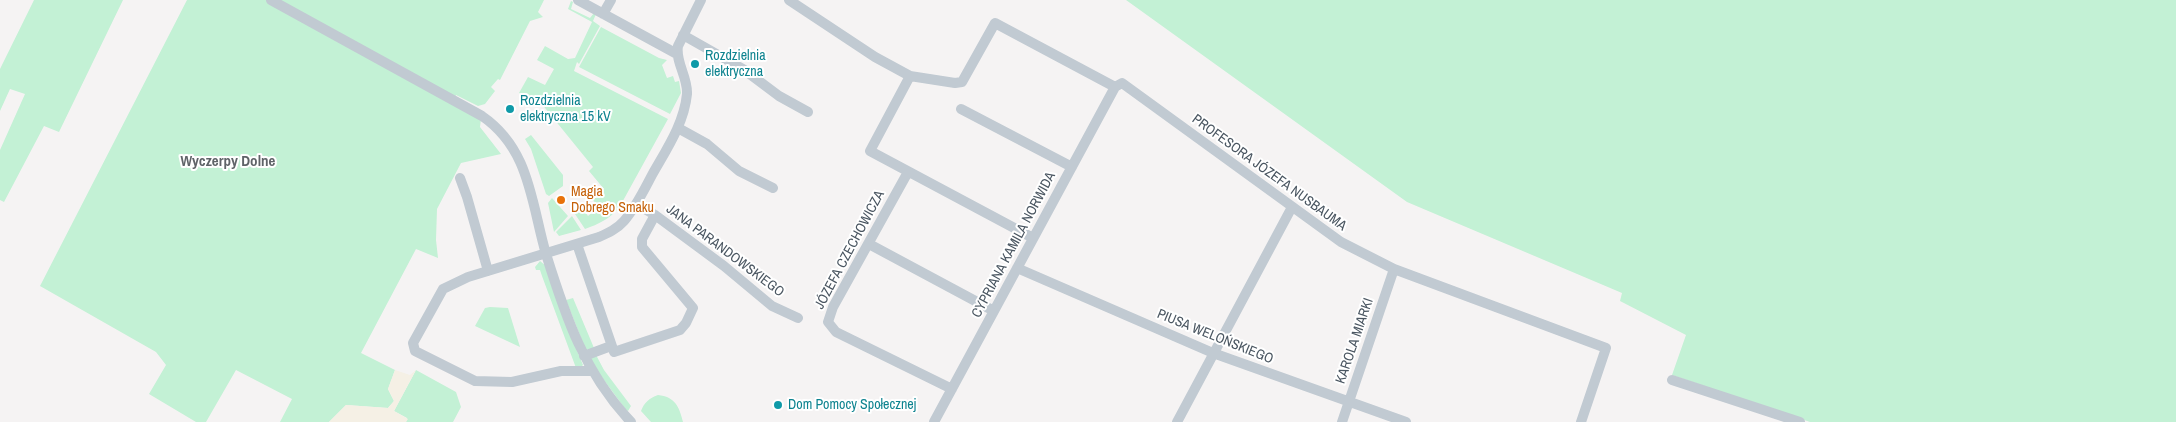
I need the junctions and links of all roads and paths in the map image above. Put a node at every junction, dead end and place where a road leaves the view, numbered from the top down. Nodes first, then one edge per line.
1 (271, 0) edge
2 (578, 0) edge
3 (611, 0) edge
4 (701, 0) edge
5 (789, 0) edge
6 (603, 14) junction
7 (683, 35) junction
8 (677, 54) junction
9 (910, 76) junction
10 (1117, 85) junction
11 (961, 109) dead end
12 (808, 112) dead end
13 (678, 128) junction
14 (1072, 167) junction
15 (908, 172) junction
16 (460, 178) dead end
17 (773, 188) dead end
18 (636, 204) junction
19 (1292, 207) junction
20 (655, 215) junction
21 (1033, 238) junction
22 (577, 244) junction
23 (869, 244) junction
24 (546, 253) junction
25 (1017, 268) junction
26 (1394, 270) junction
27 (488, 271) junction
28 (994, 311) junction
29 (798, 318) dead end
30 (612, 346) junction
31 (1213, 354) junction
32 (584, 356) junction
33 (591, 371) junction
34 (1672, 380) dead end
35 (952, 389) junction
36 (1349, 401) junction
37 (631, 422) edge
38 (934, 422) edge
39 (1177, 422) edge
40 (1342, 422) edge
41 (1406, 422) edge
42 (1581, 422) edge
43 (1800, 422) edge

1 - 24 street
2 - 6 street
3 - 6 street
4 - 7 street
5 - 9 street
6 - 8 street
7 - 8 street
7 - 12 street
8 - 13 street
9 - 10 street, PROFESORA JÓZEFA NUSBAUMA
9 - 15 street
10 - 14 street, CYPRIANA KAMILA NORWIDA
10 - 19 street, PROFESORA JÓZEFA NUSBAUMA
11 - 14 street
13 - 17 street
13 - 18 street
14 - 21 street, CYPRIANA KAMILA NORWIDA
15 - 21 street
15 - 23 street, JÓZEFA CZECHOWICZA
16 - 27 street
18 - 20 street, JANA PARANDOWSKIEGO
18 - 22 street
19 - 26 street, PROFESORA JÓZEFA NUSBAUMA
19 - 31 street
20 - 29 street, JANA PARANDOWSKIEGO
20 - 30 street
21 - 25 street, CYPRIANA KAMILA NORWIDA
22 - 24 street
22 - 30 street
23 - 28 street
23 - 35 street, JÓZEFA CZECHOWICZA
24 - 27 street
24 - 32 street
25 - 28 street, CYPRIANA KAMILA NORWIDA
25 - 31 street, PIUSA WELOŃSKIEGO
26 - 36 street, KAROLA MIARKI
26 - 42 street, PROFESORA JÓZEFA NUSBAUMA
27 - 33 street
28 - 35 street, CYPRIANA KAMILA NORWIDA
30 - 32 street
31 - 36 street, PIUSA WELOŃSKIEGO
31 - 39 street
32 - 33 street
33 - 37 street
34 - 43 street
35 - 38 street, CYPRIANA KAMILA NORWIDA
36 - 40 street, KAROLA MIARKI
36 - 41 street, PIUSA WELOŃSKIEGO

